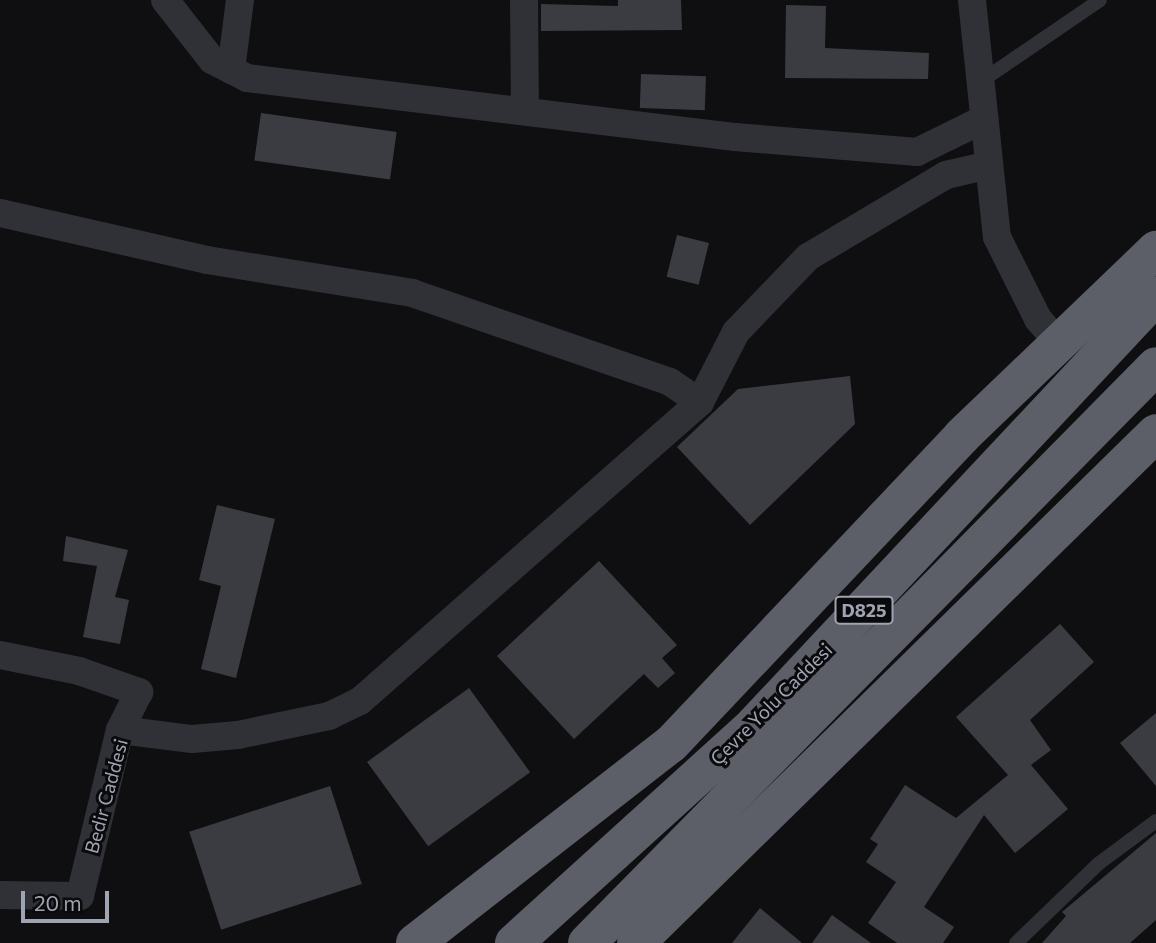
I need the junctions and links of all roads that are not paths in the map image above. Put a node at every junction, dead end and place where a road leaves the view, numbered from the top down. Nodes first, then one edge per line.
1 (165, 0) edge
2 (240, 0) edge
3 (524, 0) edge
4 (972, 0) edge
5 (1100, 0) edge
6 (232, 70) junction
7 (980, 82) junction
8 (525, 111) junction
9 (984, 119) junction
10 (989, 165) junction
11 (0, 213) edge
12 (1156, 250) edge
13 (1156, 296) edge
14 (1060, 344) junction
15 (1156, 366) edge
16 (700, 402) junction
17 (1156, 433) edge
18 (0, 656) edge
19 (120, 730) junction
20 (1156, 821) edge
21 (685, 893) junction
22 (0, 895) edge
23 (609, 938) edge
24 (415, 943) edge
25 (514, 943) edge
26 (673, 943) edge
27 (1016, 943) edge

1 - 6 street
2 - 6 street
3 - 8 street
4 - 7 street
5 - 7 lane
6 - 8 street
7 - 9 street
8 - 9 street
9 - 10 street
10 - 14 street
10 - 16 street
11 - 16 street
12 - 14 highway
13 - 25 highway, Çevre Yolu Caddesi / D825
14 - 24 highway
15 - 23 highway, Çevre Yolu Caddesi / D825
16 - 19 street, Bedir Caddesi
17 - 21 highway
18 - 19 street
19 - 22 street, Bedir Caddesi
20 - 27 lane
21 - 23 highway
21 - 26 highway

